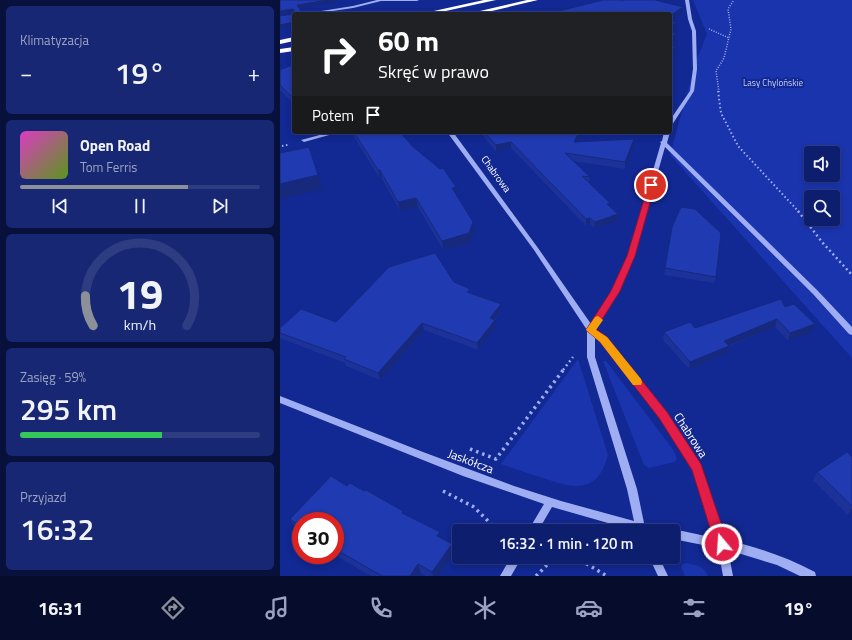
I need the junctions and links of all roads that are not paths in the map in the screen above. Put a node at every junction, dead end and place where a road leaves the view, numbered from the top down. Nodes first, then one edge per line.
1 (382, 0) edge
2 (416, 0) edge
3 (493, 0) edge
4 (535, 0) edge
5 (687, 0) edge
6 (318, 12) edge
7 (433, 12) edge
8 (479, 12) edge
9 (292, 39) edge
10 (280, 42) edge
11 (292, 49) edge
12 (280, 52) edge
13 (672, 121) edge
14 (329, 134) edge
15 (451, 134) edge
16 (666, 134) edge
17 (304, 140) dead end
18 (663, 142) junction
19 (591, 330) junction
20 (852, 332) edge
21 (280, 399) edge
22 (550, 502) junction
23 (537, 524) edge
24 (624, 524) edge
25 (640, 524) edge
26 (680, 535) edge
27 (722, 544) junction
28 (513, 564) edge
29 (657, 564) edge
30 (505, 576) edge
31 (663, 576) edge
32 (728, 576) edge
33 (811, 576) edge

1 - 2 street
1 - 6 street
3 - 7 highway
4 - 8 highway
5 - 13 street
9 - 10 highway
11 - 12 highway
14 - 17 street
15 - 19 street, Chabrowa
16 - 18 street
18 - 19 street
18 - 20 street
19 - 25 street
19 - 27 street, Chabrowa
21 - 22 street, Jaskółcza
22 - 23 street
22 - 24 street, Jaskółcza
26 - 27 street
27 - 32 street, Chabrowa
27 - 33 street
28 - 30 street
29 - 31 street

